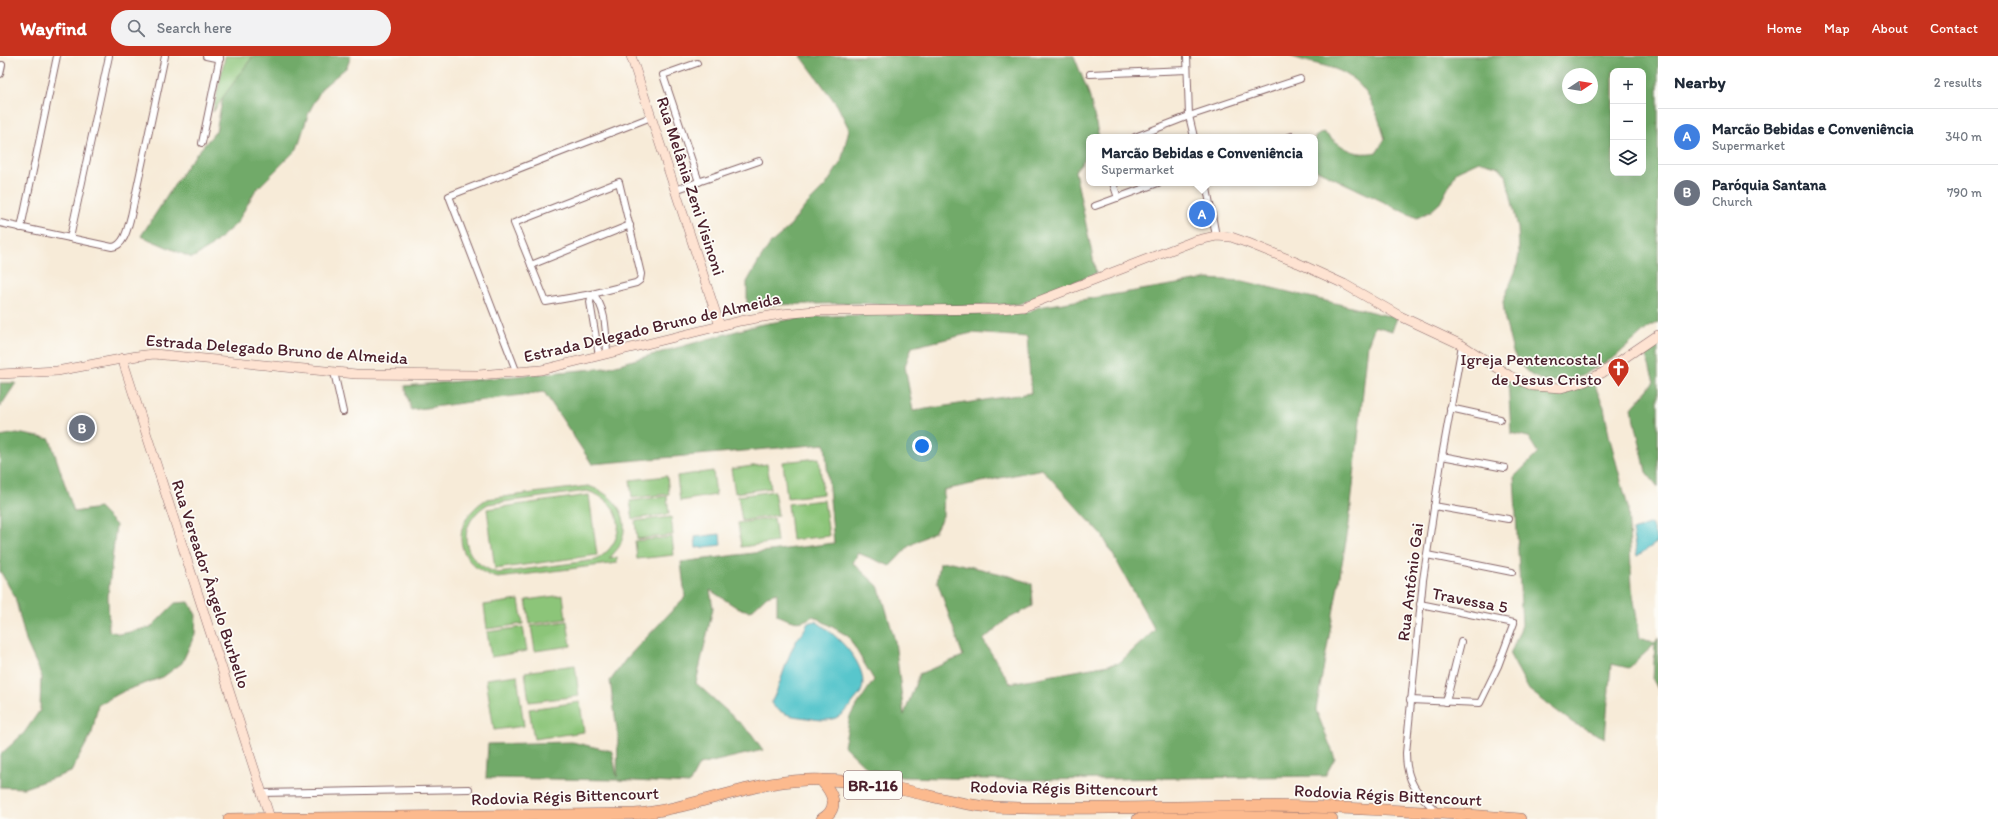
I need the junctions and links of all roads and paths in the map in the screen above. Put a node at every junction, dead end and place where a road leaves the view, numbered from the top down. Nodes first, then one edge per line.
1 (57, 56) edge
2 (108, 56) edge
3 (165, 56) edge
4 (206, 56) edge
5 (631, 56) edge
6 (1187, 56) edge
7 (220, 57) edge
8 (697, 63) dead end
9 (2, 65) dead end
10 (1187, 70) junction
11 (0, 74) edge
12 (1090, 74) dead end
13 (1300, 79) dead end
14 (1189, 116) junction
15 (651, 117) junction
16 (1143, 134) edge
17 (1193, 134) edge
18 (202, 143) dead end
19 (759, 161) dead end
20 (699, 182) junction
21 (1114, 186) edge
22 (1150, 186) edge
23 (1207, 186) edge
24 (675, 190) junction
25 (1118, 198) junction
26 (1095, 206) dead end
27 (0, 223) edge
28 (630, 225) junction
29 (21, 228) junction
30 (1216, 236) junction
31 (70, 238) junction
32 (531, 265) junction
33 (592, 294) junction
34 (720, 326) junction
35 (1658, 335) edge
36 (1462, 345) junction
37 (603, 355) junction
38 (122, 358) junction
39 (334, 372) junction
40 (517, 373) junction
41 (0, 374) edge
42 (1450, 408) junction
43 (343, 412) dead end
44 (1500, 419) dead end
45 (1442, 456) junction
46 (1505, 468) dead end
47 (1434, 506) junction
48 (1508, 519) dead end
49 (1427, 555) junction
50 (1512, 572) dead end
51 (1420, 604) junction
52 (1461, 642) dead end
53 (1410, 700) junction
54 (1446, 702) junction
55 (821, 780) junction
56 (469, 789) dead end
57 (261, 793) junction
58 (1438, 813) junction
59 (270, 818) edge
60 (229, 819) edge
61 (822, 819) edge
62 (1138, 819) edge
63 (1332, 819) edge
64 (1520, 819) edge

1 - 29 street
2 - 31 street
3 - 31 street
4 - 7 street
5 - 15 main road, Rua Melânia Zeni Visinoni
6 - 10 street
7 - 18 street
8 - 20 street
9 - 11 street
10 - 12 street
10 - 14 street
13 - 14 street
14 - 16 street
14 - 17 street
15 - 24 main road, Rua Melânia Zeni Visinoni
15 - 40 street
19 - 20 street
20 - 24 street
21 - 25 street
22 - 25 street
23 - 30 street
24 - 34 main road, Rua Melânia Zeni Visinoni
25 - 26 street
27 - 29 street
28 - 32 street
28 - 32 street
28 - 33 street
29 - 31 street
30 - 34 main road, Estrada Delegado Bruno de Almeida
30 - 36 main road, Estrada Delegado Bruno de Almeida
32 - 33 street
33 - 37 street
33 - 37 street
34 - 37 main road, Estrada Delegado Bruno de Almeida
35 - 36 main road, Estrada Delegado Bruno de Almeida
36 - 42 street, Rua Antônio Gai
37 - 40 main road, Estrada Delegado Bruno de Almeida
38 - 39 main road, Estrada Delegado Bruno de Almeida
38 - 41 main road, Estrada Delegado Bruno de Almeida
38 - 57 main road, Rua Vereador Ângelo Burbello
39 - 40 main road, Estrada Delegado Bruno de Almeida
39 - 43 street
42 - 44 street
42 - 45 street, Rua Antônio Gai
45 - 46 street
45 - 47 street, Rua Antônio Gai
47 - 48 street
47 - 49 street, Rua Antônio Gai
49 - 50 street
49 - 51 street, Rua Antônio Gai
51 - 53 street, Rua Antônio Gai
51 - 54 street, Travessa 5
52 - 54 street
53 - 54 street
53 - 58 street, Rua Antônio Gai
55 - 58 highway, Rodovia Régis Bittencourt / BR-116
55 - 59 highway, Rodovia Régis Bittencourt / BR-116
55 - 61 highway
56 - 57 street
57 - 59 main road, Rua Vereador Ângelo Burbello
58 - 64 highway, Rodovia Régis Bittencourt / BR-116
59 - 60 highway, Rodovia Régis Bittencourt / BR-116
62 - 63 highway, Rodovia Régis Bittencourt

